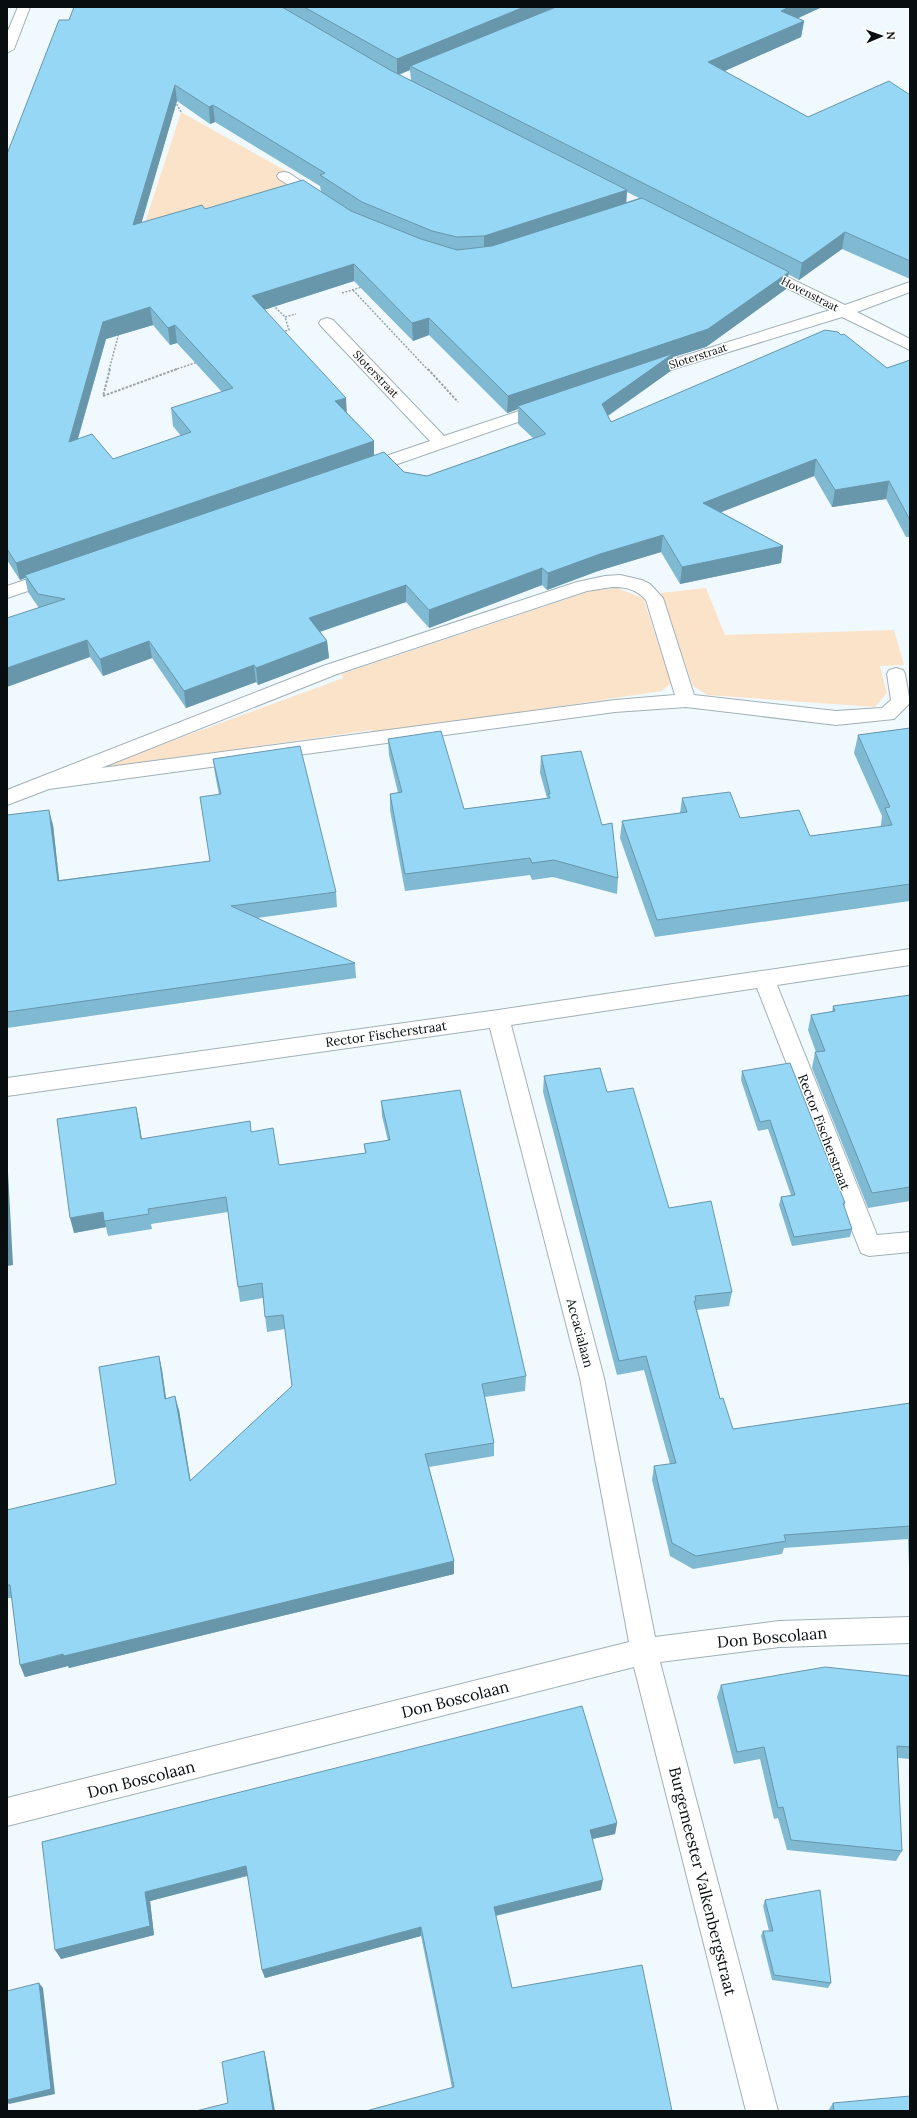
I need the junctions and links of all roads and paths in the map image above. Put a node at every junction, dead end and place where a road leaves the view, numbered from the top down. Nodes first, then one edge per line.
1 (24, 7) edge
2 (7, 49) edge
3 (174, 99) edge
4 (181, 112) edge
5 (284, 176) dead end
6 (330, 206) edge
7 (748, 262) edge
8 (366, 286) edge
9 (910, 287) edge
10 (353, 290) junction
11 (269, 300) edge
12 (306, 311) junction
13 (844, 311) junction
14 (285, 317) junction
15 (327, 323) joint
16 (120, 328) edge
17 (282, 333) edge
18 (910, 345) edge
19 (200, 362) edge
20 (628, 379) edge
21 (562, 402) edge
22 (483, 429) junction
23 (442, 443) junction
24 (344, 476) edge
25 (67, 572) edge
26 (7, 592) edge
27 (896, 674) dead end
28 (686, 701) junction
29 (43, 783) junction
30 (7, 798) edge
31 (910, 957) edge
32 (764, 980) junction
33 (498, 1018) junction
34 (7, 1087) edge
35 (910, 1242) edge
36 (910, 1630) edge
37 (644, 1651) junction
38 (7, 1812) edge
39 (762, 2111) edge

1 - 2 street
3 - 4 path
5 - 6 street
7 - 13 street, Hovenstraat
8 - 10 path
9 - 13 street, Sloterstraat
10 - 12 path
10 - 22 path
11 - 14 path
12 - 14 path
12 - 15 path
13 - 18 street, Hovenstraat
13 - 20 street, Sloterstraat
14 - 17 path
15 - 23 street, Sloterstraat
16 - 19 path
21 - 22 street
22 - 23 street
23 - 24 street
25 - 26 street
27 - 28 street
28 - 29 street
28 - 29 street
29 - 30 street
31 - 32 street, Rector Fischerstraat
32 - 33 street, Rector Fischerstraat
32 - 35 street, Rector Fischerstraat
33 - 34 street, Rector Fischerstraat
33 - 37 street, Accacialaan
36 - 37 street, Don Boscolaan
37 - 38 street, Don Boscolaan
37 - 39 street, Burgemeester Valkenbergstraat

